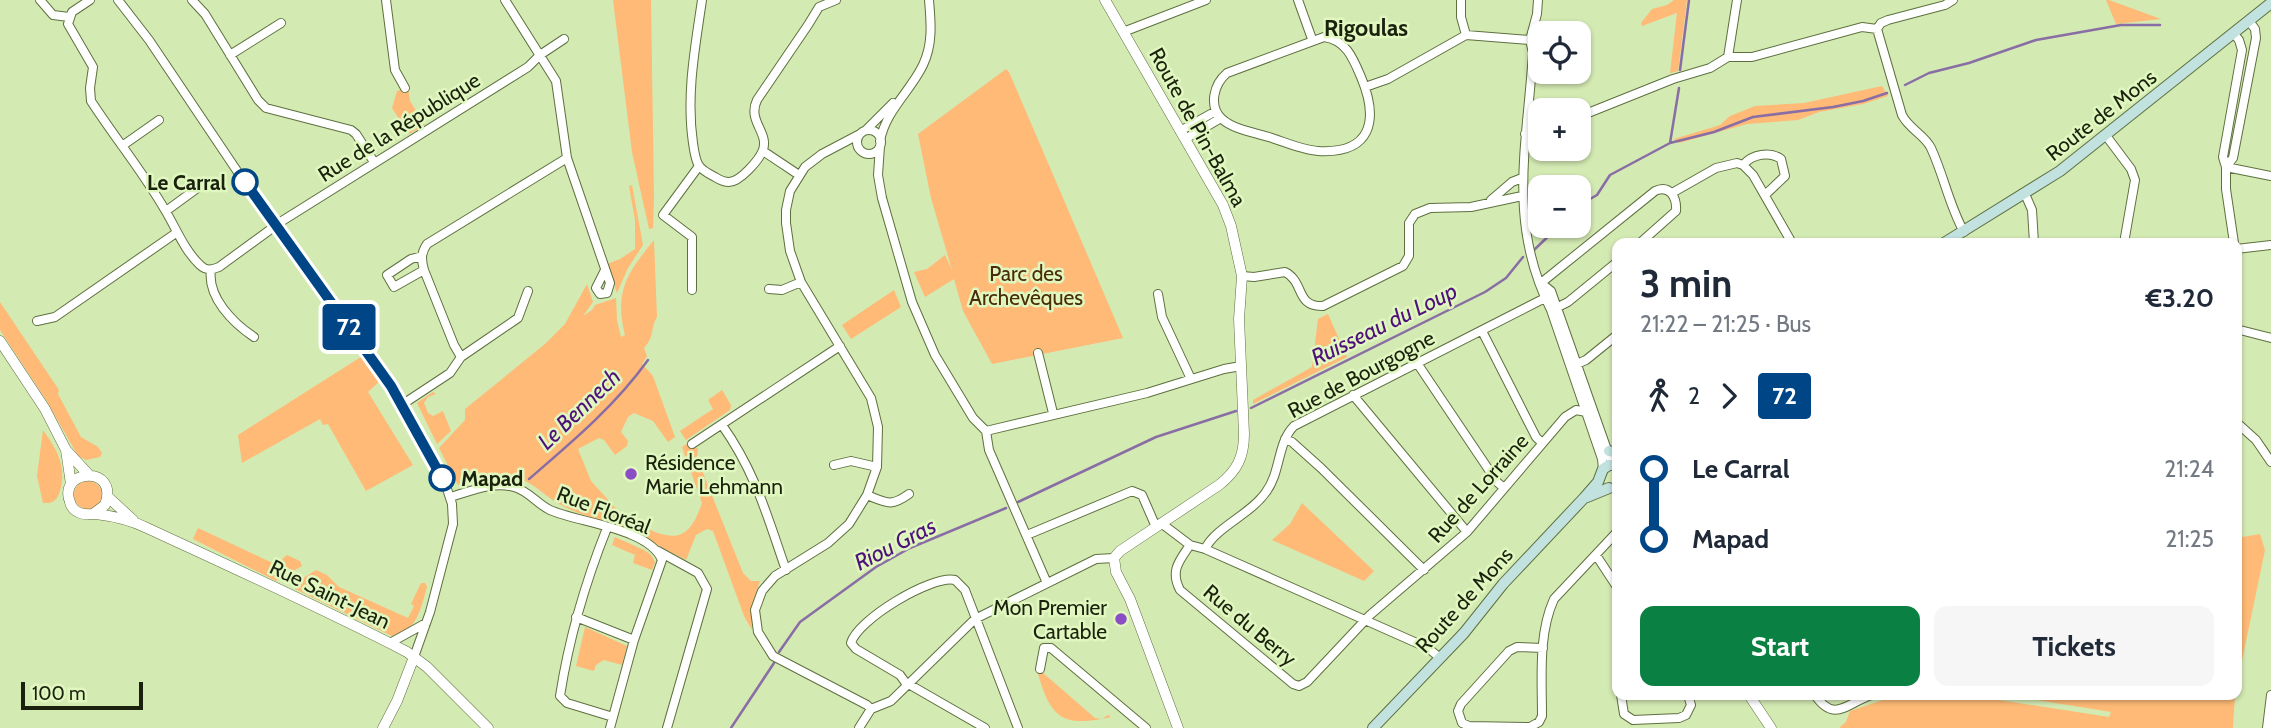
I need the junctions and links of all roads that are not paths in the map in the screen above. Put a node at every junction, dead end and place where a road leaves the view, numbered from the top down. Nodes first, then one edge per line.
1 (40, 0) edge
2 (90, 0) edge
3 (118, 0) edge
4 (192, 0) edge
5 (386, 0) edge
6 (505, 0) edge
7 (702, 0) edge
8 (808, 0) edge
9 (836, 0) edge
10 (929, 0) edge
11 (1105, 0) edge
12 (1206, 0) edge
13 (1298, 0) edge
14 (1461, 0) edge
15 (1536, 0) edge
16 (1737, 0) edge
17 (1953, 0) edge
18 (2271, 3) edge
19 (818, 6) junction
20 (69, 17) junction
21 (1535, 21) edge
22 (2249, 21) junction
23 (281, 23) dead end
24 (1877, 29) junction
25 (1123, 32) junction
26 (2234, 34) junction
27 (1466, 35) junction
28 (564, 39) dead end
29 (1312, 40) junction
30 (1528, 40) edge
31 (230, 55) junction
32 (540, 55) junction
33 (1728, 57) junction
34 (1530, 84) edge
35 (1365, 87) junction
36 (405, 88) dead end
37 (903, 94) junction
38 (1591, 112) edge
39 (1218, 114) junction
40 (159, 120) dead end
41 (1527, 120) joint
42 (863, 132) junction
43 (1528, 133) edge
44 (1525, 134) junction
45 (1182, 135) junction
46 (2107, 136) junction
47 (880, 144) junction
48 (122, 146) junction
49 (834, 148) junction
50 (763, 151) junction
51 (862, 151) junction
52 (566, 158) junction
53 (374, 162) junction
54 (1743, 165) junction
55 (699, 166) junction
56 (2226, 167) junction
57 (799, 175) junction
58 (878, 175) junction
59 (2271, 176) edge
60 (1522, 178) junction
61 (203, 184) dead end
62 (1672, 193) junction
63 (2025, 194) junction
64 (1522, 195) junction
65 (1765, 195) junction
66 (1488, 202) junction
67 (166, 211) junction
68 (275, 226) junction
69 (1964, 232) junction
70 (176, 233) junction
71 (1646, 238) edge
72 (1789, 238) edge
73 (1953, 238) edge
74 (2034, 238) edge
75 (2125, 238) edge
76 (2233, 238) edge
77 (2271, 245) edge
78 (2242, 248) edge
79 (422, 256) junction
80 (1612, 266) edge
81 (211, 270) junction
82 (424, 270) junction
83 (605, 270) dead end
84 (1242, 276) junction
85 (801, 282) junction
86 (1541, 284) junction
87 (769, 289) dead end
88 (528, 290) dead end
89 (692, 290) dead end
90 (1157, 294) dead end
91 (1545, 298) junction
92 (1554, 309) junction
93 (37, 321) dead end
94 (1482, 331) junction
95 (2242, 331) edge
96 (254, 337) dead end
97 (2271, 338) edge
98 (1612, 339) edge
99 (0, 341) edge
100 (840, 346) junction
101 (1038, 353) dead end
102 (461, 357) junction
103 (1417, 363) junction
104 (1577, 364) junction
105 (1241, 366) junction
106 (1191, 379) junction
107 (1353, 395) junction
108 (402, 404) junction
109 (1586, 412) junction
110 (1053, 413) junction
111 (722, 425) junction
112 (2242, 427) edge
113 (986, 430) junction
114 (1285, 439) junction
115 (1542, 443) junction
116 (692, 444) dead end
117 (66, 450) junction
118 (2271, 462) edge
119 (1611, 463) edge
120 (834, 465) dead end
121 (877, 467) junction
122 (89, 475) junction
123 (71, 484) junction
124 (1504, 488) junction
125 (1612, 488) edge
126 (1612, 490) edge
127 (909, 494) dead end
128 (867, 495) junction
129 (107, 497) junction
130 (451, 497) junction
131 (1584, 498) junction
132 (93, 514) junction
133 (136, 522) junction
134 (1162, 523) junction
135 (607, 528) junction
136 (1466, 532) junction
137 (1027, 535) junction
138 (1612, 537) edge
139 (1190, 545) junction
140 (1205, 549) junction
141 (658, 551) junction
142 (1596, 555) junction
143 (1114, 558) junction
144 (786, 570) junction
145 (1424, 570) junction
146 (1612, 579) edge
147 (1046, 583) junction
148 (576, 617) junction
149 (975, 619) junction
150 (1364, 621) junction
151 (426, 623) junction
152 (634, 640) junction
153 (390, 643) junction
154 (1543, 648) junction
155 (414, 657) junction
156 (1440, 658) junction
157 (1040, 669) dead end
158 (909, 683) junction
159 (2271, 695) edge
160 (1622, 700) edge
161 (1690, 700) edge
162 (1752, 700) edge
163 (1819, 700) edge
164 (1861, 700) edge
165 (871, 709) junction
166 (613, 718) junction
167 (1176, 727) edge
168 (383, 728) edge
169 (488, 728) edge
170 (610, 728) edge
171 (667, 728) edge
172 (859, 728) edge
173 (985, 728) edge
174 (1018, 728) edge
175 (1146, 728) edge
176 (1373, 728) edge
177 (1771, 728) edge
178 (2267, 728) edge

1 - 20 street
2 - 20 street
3 - 68 street
4 - 31 street
5 - 36 street
6 - 32 street
7 - 55 street
8 - 19 street
9 - 19 street
10 - 37 street
11 - 25 street, Route de Pin-Balma
12 - 25 street
13 - 29 street
14 - 27 street
15 - 21 street
16 - 33 street
17 - 24 street
18 - 22 main road, Route de Mons
19 - 50 street
20 - 48 street
22 - 26 main road, Route de Mons
22 - 56 street
23 - 31 street
24 - 33 street
24 - 69 street
25 - 45 street, Route de Pin-Balma
26 - 46 main road, Route de Mons
26 - 56 street
27 - 30 street
27 - 35 street
28 - 32 street, Rue de la République
29 - 35 street
29 - 39 street
31 - 53 street
32 - 52 street
32 - 53 street, Rue de la République
33 - 38 street
34 - 41 street
35 - 39 street
37 - 42 street
37 - 47 street
39 - 45 street
40 - 48 street
41 - 44 street
42 - 47 street
42 - 49 street
42 - 51 street
43 - 44 street
44 - 60 street
45 - 84 street, Route de Pin-Balma
46 - 63 main road, Route de Mons
46 - 75 street
47 - 51 street
47 - 58 street
48 - 67 street
49 - 51 street
49 - 57 street
50 - 55 street
50 - 57 street
51 - 58 street
52 - 79 street
52 - 83 street
53 - 68 street, Rue de la République
54 - 62 street
54 - 65 street
54 - 65 street
55 - 89 street
56 - 59 street
56 - 76 street
57 - 85 street
58 - 113 street
60 - 64 street
60 - 66 street
61 - 67 street
62 - 71 street
62 - 86 street
63 - 69 main road, Route de Mons
63 - 74 street
64 - 66 street
64 - 86 street
65 - 72 street
66 - 84 street
67 - 70 street
68 - 81 street, Rue de la République
68 - 108 street
69 - 73 main road, Route de Mons
70 - 81 street
70 - 93 street
77 - 78 street
79 - 82 street
79 - 82 street
80 - 92 street
81 - 96 street
82 - 102 street
84 - 105 street, Route de Pin-Balma
85 - 87 street
85 - 100 street
86 - 91 street
86 - 92 street
88 - 102 street
90 - 106 street
91 - 92 street
91 - 94 street, Rue de Bourgogne
92 - 104 street
92 - 109 street
94 - 103 street, Rue de Bourgogne
94 - 115 street
95 - 97 street
98 - 104 street
99 - 117 street
100 - 111 street
100 - 121 street
101 - 110 street
102 - 108 street
103 - 107 street, Rue de Bourgogne
103 - 124 street
104 - 119 street
105 - 106 street
105 - 134 street, Route de Pin-Balma
106 - 110 street
107 - 114 street, Rue de Bourgogne
107 - 136 street
108 - 130 street
109 - 115 street, Rue de Lorraine
109 - 119 street
110 - 113 street
111 - 116 street
111 - 144 street
112 - 118 street
113 - 137 street
114 - 140 street, Rue de Bourgogne
114 - 145 street
115 - 124 street, Rue de Lorraine
117 - 122 street
117 - 123 street
119 - 125 main road
119 - 131 main road, Route de Mons
120 - 121 street
121 - 128 street
122 - 123 street
122 - 129 street
123 - 132 street
124 - 136 street, Rue de Lorraine
126 - 131 main road, Route de Mons
127 - 128 street
128 - 144 street
129 - 132 street
129 - 133 street, Rue Saint-Jean
130 - 135 street, Rue Floréal
130 - 151 street
131 - 156 main road, Route de Mons
132 - 133 street, Rue Saint-Jean
133 - 153 street, Rue Saint-Jean
134 - 137 street
134 - 139 street
134 - 143 street, Route de Pin-Balma
135 - 141 street, Rue Floréal
135 - 148 street
136 - 145 street, Rue de Lorraine
137 - 147 street
138 - 142 street
139 - 140 street
139 - 150 street, Rue du Berry
140 - 150 street
141 - 152 street, Rue Floréal
141 - 171 street
142 - 146 street
142 - 154 street
143 - 147 street
143 - 167 street
144 - 165 street
145 - 150 street, Rue de Lorraine
147 - 149 street
148 - 152 street
148 - 166 street
149 - 158 street
149 - 158 street
149 - 174 street
150 - 156 street
151 - 153 street
151 - 155 street
152 - 166 street, Rue Floréal
153 - 155 street, Rue Saint-Jean
154 - 154 street
155 - 168 street
155 - 169 street, Rue Saint-Jean
156 - 176 main road, Route de Mons
157 - 175 street
158 - 165 street
158 - 173 street
159 - 178 street
160 - 161 street
162 - 177 street
163 - 164 street
165 - 172 street
166 - 170 street, Rue Floréal

